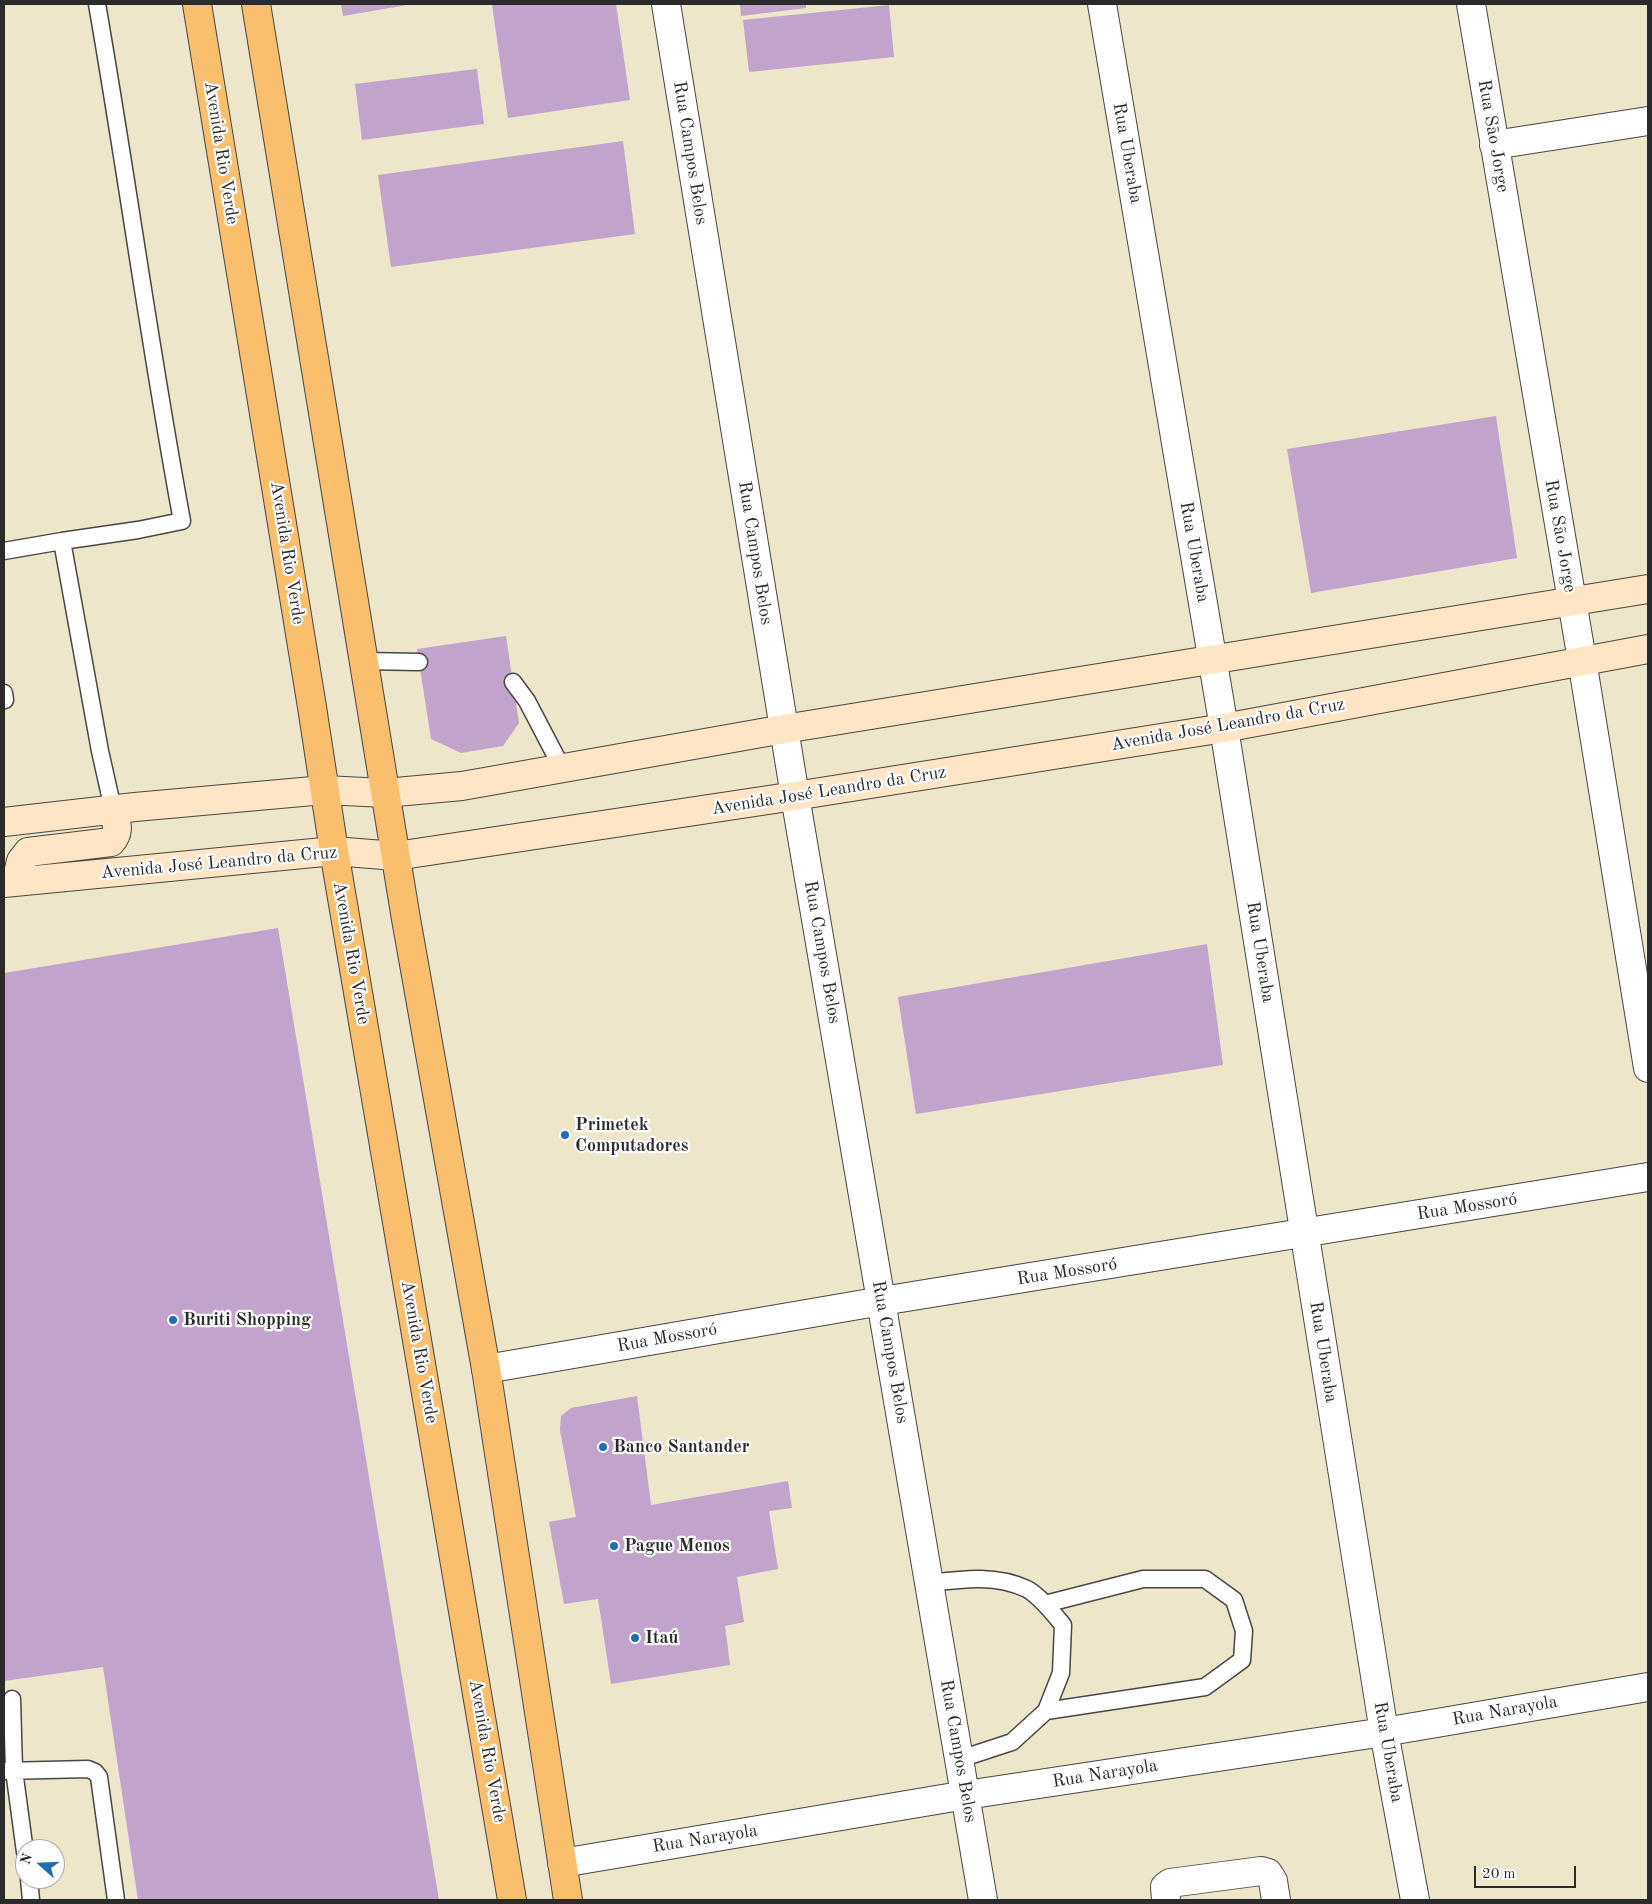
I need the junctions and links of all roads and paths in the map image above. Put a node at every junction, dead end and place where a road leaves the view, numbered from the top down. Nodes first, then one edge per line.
1 (97, 4) edge
2 (197, 4) edge
3 (256, 4) edge
4 (666, 4) edge
5 (1102, 4) edge
6 (1471, 4) edge
7 (1648, 120) edge
8 (1494, 145) junction
9 (62, 541) junction
10 (4, 551) edge
11 (1648, 588) edge
12 (1571, 601) junction
13 (1648, 649) edge
14 (1582, 660) junction
15 (363, 661) junction
16 (1213, 661) junction
17 (419, 662) dead end
18 (513, 682) dead end
19 (1224, 728) junction
20 (784, 729) junction
21 (562, 768) junction
22 (324, 790) junction
23 (386, 793) junction
24 (795, 796) junction
25 (113, 809) junction
26 (4, 822) edge
27 (334, 851) junction
28 (396, 856) junction
29 (10, 882) edge
30 (1648, 1068) edge
31 (1648, 1177) edge
32 (1305, 1234) junction
33 (882, 1301) junction
34 (486, 1369) junction
35 (930, 1583) junction
36 (1045, 1604) junction
37 (1648, 1687) edge
38 (12, 1699) dead end
39 (1046, 1711) junction
40 (1384, 1732) junction
41 (960, 1759) junction
42 (9, 1771) edge
43 (966, 1796) junction
44 (22, 1839) edge
45 (562, 1862) junction
46 (116, 1900) edge
47 (512, 1900) edge
48 (568, 1900) edge
49 (983, 1900) edge
50 (1166, 1900) edge
51 (1276, 1900) edge
52 (1415, 1900) edge

1 - 9 lane
2 - 22 main road, Avenida Rio Verde
3 - 15 main road
4 - 20 street, Rua Campos Belos
5 - 16 street, Rua Uberaba
6 - 8 street, Rua São Jorge
7 - 8 street
8 - 12 street, Rua São Jorge
9 - 10 lane
9 - 25 lane
11 - 12 street
12 - 14 street, Rua São Jorge
12 - 16 street
13 - 14 street, Avenida José Leandro da Cruz
14 - 19 street, Avenida José Leandro da Cruz
14 - 30 street, Rua São Jorge
15 - 17 lane
15 - 23 main road
16 - 19 street, Rua Uberaba
16 - 20 street
18 - 21 lane
19 - 24 street, Avenida José Leandro da Cruz
19 - 32 street, Rua Uberaba
20 - 21 street
20 - 24 street, Rua Campos Belos
21 - 23 street
22 - 23 street
22 - 25 street
22 - 27 main road, Avenida Rio Verde
23 - 28 main road
24 - 28 street, Avenida José Leandro da Cruz
24 - 33 street, Rua Campos Belos
25 - 26 street
25 - 29 street
27 - 28 street, Avenida José Leandro da Cruz
27 - 29 street, Avenida José Leandro da Cruz
27 - 47 main road, Avenida Rio Verde
28 - 34 main road
31 - 32 street, Rua Mossoró
32 - 33 street, Rua Mossoró
32 - 40 street, Rua Uberaba
33 - 34 street, Rua Mossoró
33 - 35 street, Rua Campos Belos
34 - 45 main road
35 - 36 lane
35 - 41 street, Rua Campos Belos
36 - 39 lane
36 - 39 lane
37 - 40 street, Rua Narayola
38 - 42 lane
39 - 41 lane
40 - 43 street, Rua Narayola
40 - 52 street, Rua Uberaba
41 - 43 street, Rua Campos Belos
42 - 44 lane
42 - 46 lane
43 - 45 street, Rua Narayola
43 - 49 street, Rua Campos Belos
45 - 48 main road
50 - 51 street

